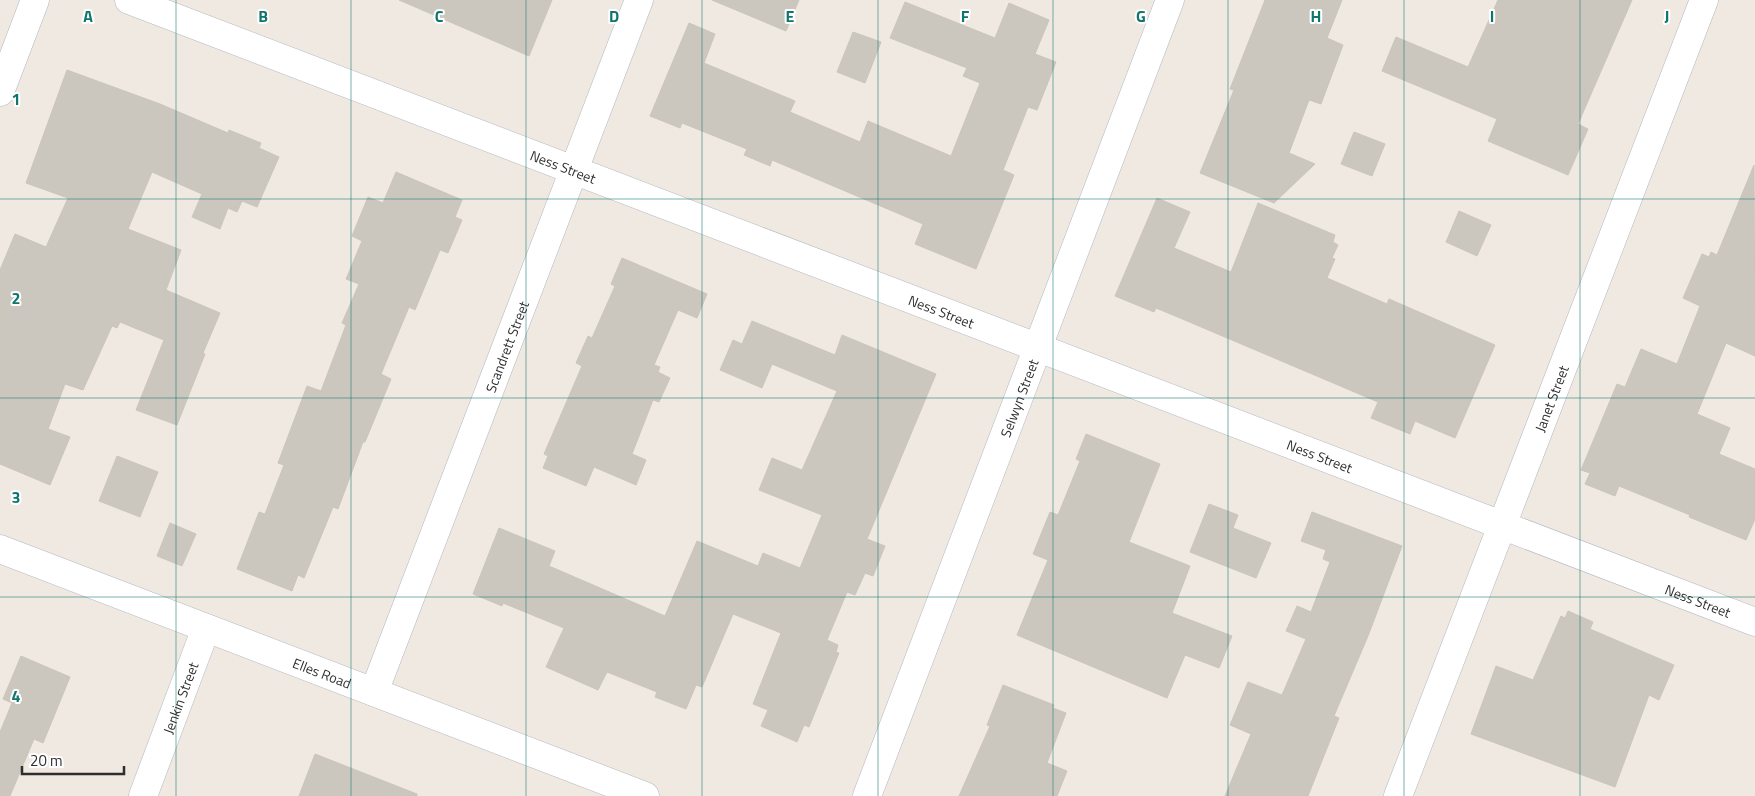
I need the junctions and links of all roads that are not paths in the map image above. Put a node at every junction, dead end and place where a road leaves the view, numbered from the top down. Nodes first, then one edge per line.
1 (35, 0) edge
2 (129, 0) edge
3 (639, 0) edge
4 (1170, 0) edge
5 (1704, 0) edge
6 (0, 92) edge
7 (573, 170) junction
8 (1037, 347) junction
9 (1502, 526) junction
10 (0, 549) edge
11 (1755, 622) edge
12 (206, 628) junction
13 (374, 692) junction
14 (143, 796) edge
15 (645, 796) edge
16 (867, 796) edge
17 (1398, 796) edge

1 - 6 street
2 - 7 street, Ness Street
3 - 7 street, Scandrett Street
4 - 8 street, Selwyn Street
5 - 9 street, Janet Street
7 - 8 street, Ness Street
7 - 13 street, Scandrett Street
8 - 9 street, Ness Street
8 - 16 street, Selwyn Street
9 - 11 street, Ness Street
9 - 17 street, Janet Street
10 - 12 street, Elles Road
12 - 13 street, Elles Road
12 - 14 street, Jenkin Street
13 - 15 street, Elles Road

